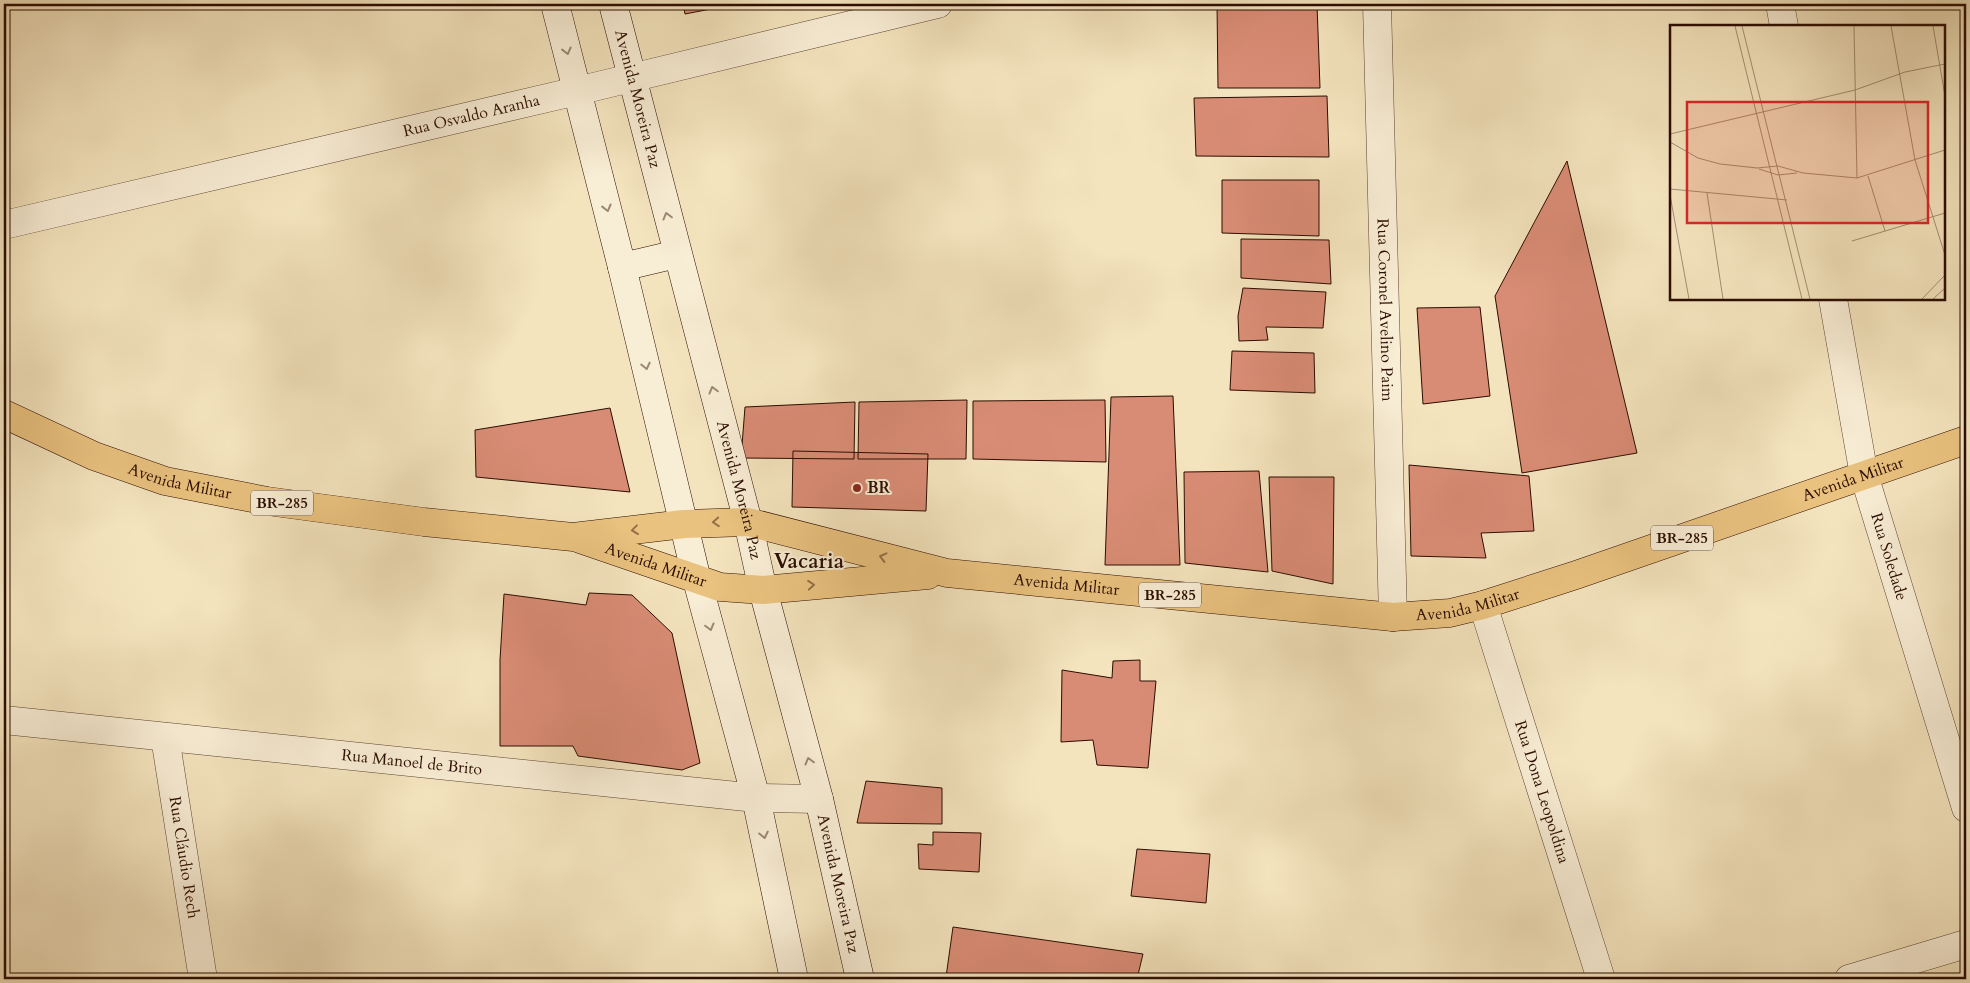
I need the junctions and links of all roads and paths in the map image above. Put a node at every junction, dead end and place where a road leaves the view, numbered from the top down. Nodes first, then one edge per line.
1 (555, 4) edge
2 (613, 4) edge
3 (938, 4) edge
4 (1377, 4) edge
5 (1780, 4) edge
6 (1784, 25) edge
7 (631, 78) junction
8 (577, 91) junction
9 (4, 225) edge
10 (677, 254) junction
11 (622, 267) junction
12 (1833, 300) edge
13 (4, 414) edge
14 (1966, 440) edge
15 (1864, 475) junction
16 (748, 522) junction
17 (684, 524) junction
18 (574, 537) junction
19 (947, 573) junction
20 (697, 580) junction
21 (763, 590) junction
22 (1483, 605) junction
23 (1393, 617) junction
24 (4, 720) edge
25 (165, 737) junction
26 (756, 798) junction
27 (819, 799) junction
28 (1966, 808) edge
29 (1966, 944) edge
30 (203, 979) edge
31 (794, 979) edge
32 (860, 979) edge
33 (1601, 979) edge
34 (1849, 979) edge

1 -> 8 street
2 - 7 street, Avenida Moreira Paz
3 - 7 street, Rua Osvaldo Aranha
4 - 23 street, Rua Coronel Avelino Paim
5 - 6 street
7 - 8 street, Rua Osvaldo Aranha
10 -> 7 street, Avenida Moreira Paz
8 - 9 street, Rua Osvaldo Aranha
8 -> 11 street
10 - 11 street
16 -> 10 street, Avenida Moreira Paz
11 -> 17 street
12 - 15 street, Rua Soledade
13 - 18 highway, Avenida Militar / BR-285
14 - 15 highway, Avenida Militar / BR-285
15 - 22 highway, Avenida Militar / BR-285
15 - 28 street, Rua Soledade
16 -> 17 highway, Avenida Militar / BR-285
19 -> 16 highway, Avenida Militar / BR-285
16 - 21 street, Avenida Moreira Paz
17 -> 18 highway, Avenida Militar / BR-285
17 - 20 street
18 - 20 highway, Avenida Militar / BR-285
21 -> 19 highway, Avenida Militar / BR-285
19 - 23 highway, Avenida Militar / BR-285
20 - 21 highway, Avenida Militar / BR-285
20 -> 26 street
27 -> 21 street, Avenida Moreira Paz
22 - 23 highway, Avenida Militar / BR-285
22 - 33 street, Rua Dona Leopoldina
24 - 25 street, Rua Manoel de Brito
25 - 26 street, Rua Manoel de Brito
25 - 30 street, Rua Cláudio Rech
26 - 27 street, Rua Manoel de Brito
26 -> 31 street
27 - 32 street, Avenida Moreira Paz
29 - 34 street

